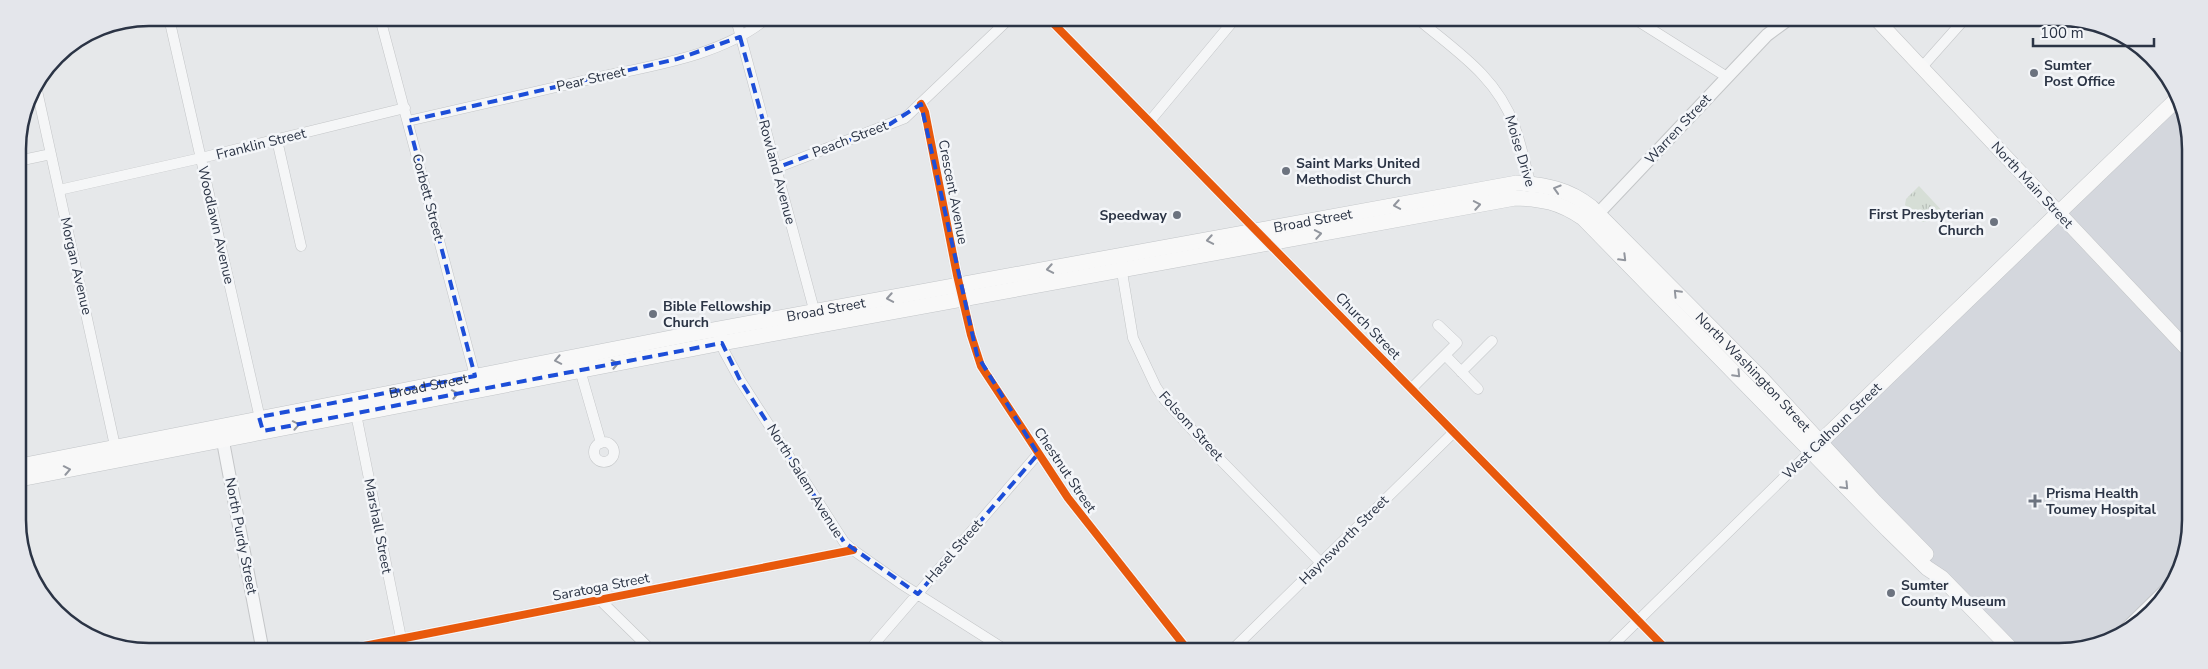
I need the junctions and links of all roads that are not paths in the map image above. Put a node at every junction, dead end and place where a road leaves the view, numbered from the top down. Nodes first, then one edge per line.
1 (1229, 26) edge
2 (1427, 26) edge
3 (1646, 26) edge
4 (1771, 26) edge
5 (1779, 26) edge
6 (1882, 26) edge
7 (1958, 26) edge
8 (171, 27) edge
9 (382, 27) edge
10 (738, 27) edge
11 (755, 27) edge
12 (1002, 27) edge
13 (1056, 27) edge
14 (1767, 35) junction
15 (740, 37) junction
16 (1922, 67) junction
17 (1727, 77) junction
18 (38, 97) edge
19 (2172, 103) edge
20 (921, 104) junction
21 (405, 108) junction
22 (408, 121) junction
23 (1150, 121) junction
24 (277, 140) junction
25 (51, 154) junction
26 (201, 158) junction
27 (27, 159) edge
28 (776, 168) junction
29 (59, 190) junction
30 (1533, 191) junction
31 (2057, 212) junction
32 (1594, 219) junction
33 (1258, 231) junction
34 (1270, 243) junction
35 (301, 246) dead end
36 (1120, 263) junction
37 (961, 292) junction
38 (817, 318) junction
39 (1438, 325) dead end
40 (720, 336) junction
41 (2182, 339) edge
42 (1492, 341) dead end
43 (1445, 355) junction
44 (580, 370) junction
45 (1461, 372) junction
46 (475, 376) junction
47 (1412, 388) junction
48 (1478, 389) dead end
49 (356, 414) junction
50 (261, 424) junction
51 (222, 432) junction
52 (1454, 432) junction
53 (601, 443) dead end
54 (115, 446) junction
55 (1816, 446) junction
56 (1038, 454) junction
57 (26, 465) edge
58 (26, 478) edge
59 (853, 550) junction
60 (1321, 563) junction
61 (918, 594) junction
62 (600, 600) junction
63 (1638, 621) junction
64 (401, 638) junction
65 (1182, 642) edge
66 (1242, 642) edge
67 (1616, 642) edge
68 (1659, 642) edge
69 (2003, 642) edge
70 (261, 643) edge
71 (378, 643) edge
72 (644, 643) edge
73 (876, 643) edge
74 (994, 643) edge

1 - 23 street
2 - 30 street, Moise Drive
3 - 17 street
4 - 14 street, Warren Street
5 - 14 street, Warren Street
6 - 16 main road, North Main Street
7 - 16 street
8 - 26 street, Woodlawn Avenue
9 - 21 street, Corbett Street
10 - 15 street, Rowland Avenue
11 - 15 street, Pear Street
12 - 20 street
13 - 23 street, Church Street
14 - 17 street, Warren Street
15 - 22 street, Pear Street
15 - 28 street, Rowland Avenue
16 - 31 main road, North Main Street
17 - 32 street, Warren Street
18 - 25 street, Morgan Avenue
19 - 31 main road, West Calhoun Street
20 - 28 street, Peach Street
20 - 37 street, Crescent Avenue
21 - 22 street, Corbett Street
21 - 24 street, Franklin Street
22 - 46 street, Corbett Street
23 - 33 street, Church Street
24 - 26 street, Franklin Street
24 - 35 street
25 - 27 street
25 - 29 street, Morgan Avenue
26 - 29 street, Franklin Street
26 - 50 street, Woodlawn Avenue
28 - 38 street, Rowland Avenue
29 - 54 street, Morgan Avenue
30 - 32 main road, Broad Street
30 -> 33 main road, Broad Street
34 -> 30 main road, Broad Street
31 - 41 main road, North Main Street
31 - 55 main road, West Calhoun Street
32 - 55 main road, North Washington Street
33 - 34 street, Church Street
33 -> 36 main road, Broad Street
34 - 36 main road, Broad Street
34 - 47 street, Church Street
36 - 37 main road, Broad Street
36 - 60 street, Folsom Street
37 - 38 main road, Broad Street
37 - 56 street, Chestnut Street
38 - 40 main road, Broad Street
39 - 43 street
44 -> 40 main road, Broad Street
40 -> 46 main road, Broad Street
40 - 59 street, North Salem Avenue
42 - 45 street
43 - 45 street
43 - 47 street
49 -> 44 main road, Broad Street
44 - 53 street
45 - 48 street
46 - 50 main road, Broad Street
47 - 52 street, Church Street
50 -> 49 main road, Broad Street
49 - 64 street, Marshall Street
50 - 51 main road, Broad Street
51 - 54 main road, Broad Street
58 -> 51 main road, Broad Street
51 - 70 street, North Purdy Street
52 - 60 street, Haynsworth Street
52 - 63 street, Church Street
54 - 57 main road, Broad Street
55 - 63 street, West Calhoun Street
55 - 69 main road, North Washington Street
56 - 61 street, Hasel Street
56 - 65 street, Chestnut Street
59 - 61 street, North Salem Avenue
59 - 62 street, Saratoga Street
60 - 66 street, Haynsworth Street
61 - 73 street, Hasel Street
61 - 74 street, North Salem Avenue
62 - 64 street, Saratoga Street
62 - 72 street
63 - 67 street, West Calhoun Street
63 - 68 street, Church Street
64 - 71 street, Saratoga Street

